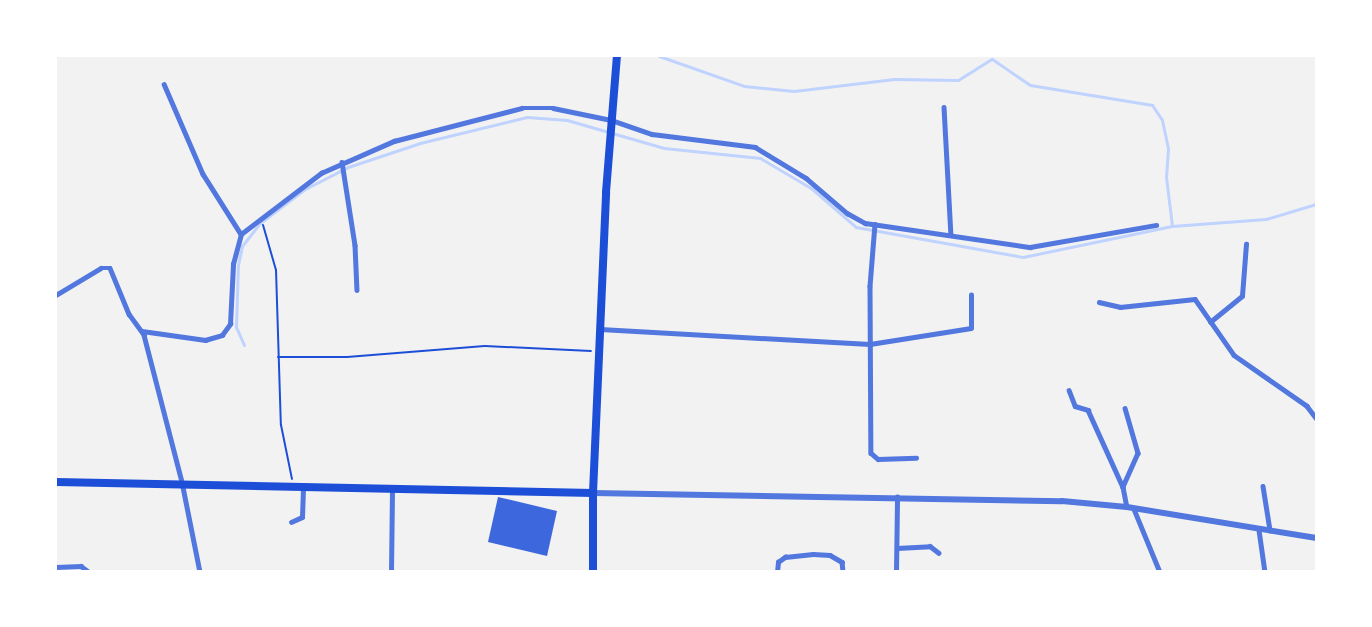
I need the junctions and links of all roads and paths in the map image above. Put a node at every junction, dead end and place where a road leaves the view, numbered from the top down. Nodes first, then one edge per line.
1 (617, 56) edge
2 (164, 84) dead end
3 (944, 107) dead end
4 (611, 123) junction
5 (343, 164) junction
6 (261, 221) junction
7 (1156, 225) dead end
8 (874, 226) junction
9 (241, 234) junction
10 (951, 235) junction
11 (1246, 244) dead end
12 (357, 291) dead end
13 (56, 295) edge
14 (971, 295) dead end
15 (1099, 302) dead end
16 (1210, 322) junction
17 (600, 329) junction
18 (143, 333) junction
19 (870, 344) junction
20 (600, 352) junction
21 (278, 357) junction
22 (1069, 390) dead end
23 (1125, 408) dead end
24 (1317, 418) edge
25 (916, 458) dead end
26 (56, 482) edge
27 (182, 482) junction
28 (294, 485) junction
29 (304, 485) junction
30 (1263, 486) dead end
31 (1123, 487) junction
32 (392, 490) junction
33 (593, 493) junction
34 (897, 497) junction
35 (1130, 508) junction
36 (291, 522) dead end
37 (1259, 530) junction
38 (1270, 530) junction
39 (1317, 538) edge
40 (897, 548) junction
41 (939, 553) dead end
42 (56, 567) edge
43 (89, 572) edge
44 (200, 572) edge
45 (392, 572) edge
46 (593, 572) edge
47 (777, 572) edge
48 (843, 572) edge
49 (896, 572) edge
50 (1160, 572) edge
51 (1265, 572) edge

1 - 4 main road
2 - 9 street
3 - 10 street
4 - 5 street
4 - 8 street
4 - 17 main road
5 - 6 street
5 - 12 street
6 - 9 street
6 - 21 path
7 - 10 street
8 - 10 street
8 - 19 street
9 - 18 street
11 - 16 street
13 - 18 street
14 - 19 street
15 - 16 street
16 - 24 street
17 - 19 street
17 - 20 main road
18 - 27 street
19 - 25 street
20 - 21 path
20 - 33 main road
21 - 28 path
22 - 31 street
23 - 31 street
26 - 27 main road
27 - 28 main road
27 - 44 street
28 - 29 main road
29 - 32 main road
29 - 36 street
30 - 38 street
31 - 35 street
32 - 33 main road
32 - 45 street
33 - 34 street
33 - 46 main road
34 - 35 street
34 - 40 street
35 - 37 street
35 - 50 street
37 - 38 street
37 - 51 street
38 - 39 street
40 - 41 street
40 - 49 street
42 - 43 street
47 - 48 street

